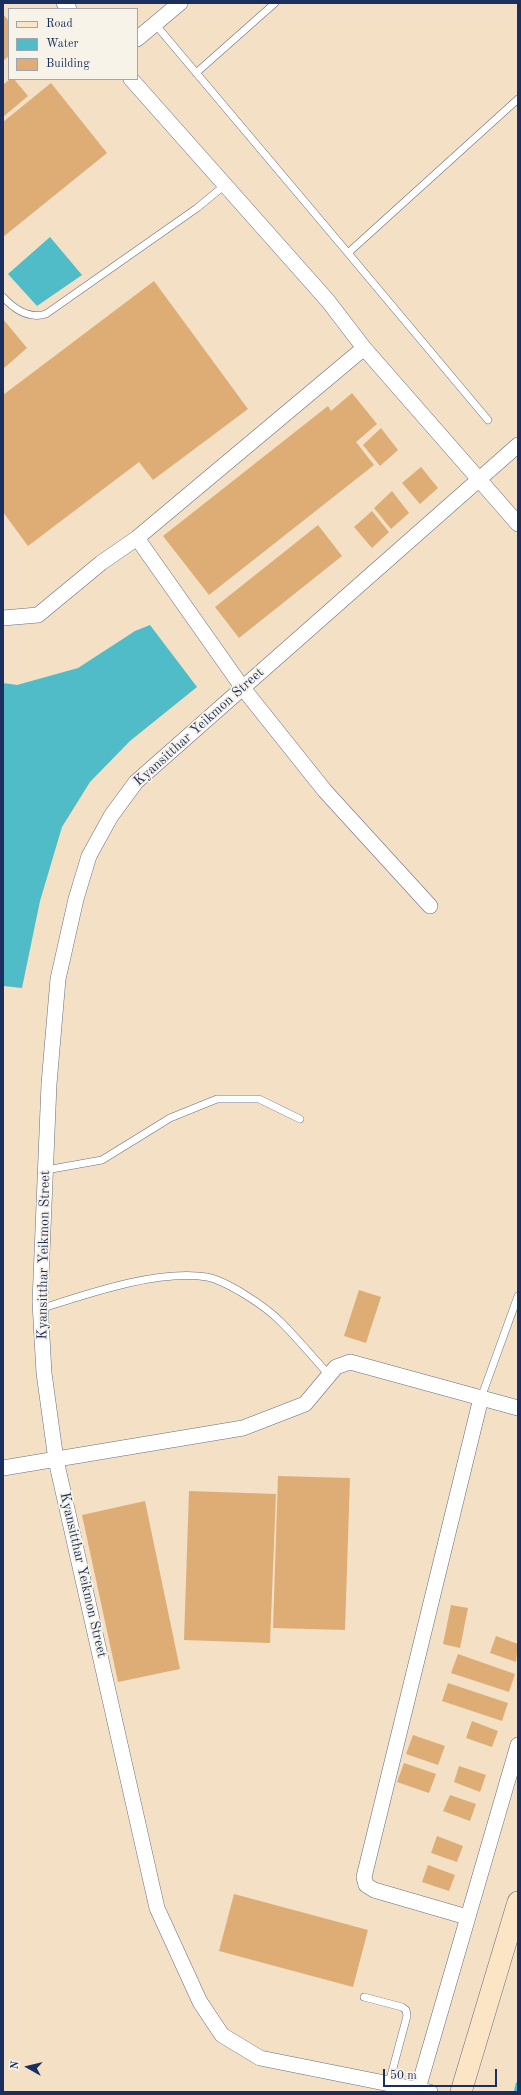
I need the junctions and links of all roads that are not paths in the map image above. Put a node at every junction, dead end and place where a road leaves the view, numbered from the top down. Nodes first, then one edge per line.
1 (180, 3) edge
2 (274, 3) edge
3 (155, 24) junction
4 (138, 38) edge
5 (196, 73) junction
6 (132, 80) edge
7 (518, 100) edge
8 (225, 185) junction
9 (348, 253) junction
10 (3, 297) edge
11 (364, 348) junction
12 (488, 420) dead end
13 (518, 445) edge
14 (479, 480) junction
15 (518, 524) edge
16 (137, 538) junction
17 (3, 618) edge
18 (242, 687) junction
19 (430, 906) dead end
20 (300, 1119) dead end
21 (46, 1170) junction
22 (518, 1296) edge
23 (40, 1309) junction
24 (329, 1375) junction
25 (481, 1398) junction
26 (518, 1408) edge
27 (56, 1460) junction
28 (3, 1468) edge
29 (518, 1745) edge
30 (518, 1902) edge
31 (467, 1917) junction
32 (364, 1997) dead end
33 (389, 2083) junction
34 (424, 2091) edge
35 (460, 2092) edge

1 - 3 street
2 - 5 lane
3 - 4 street
3 - 5 lane
5 - 9 lane
6 - 8 street
7 - 9 lane
8 - 10 lane
8 - 11 street
9 - 12 lane
11 - 14 street
11 - 16 street
13 - 14 street, Kyansitthar Yeikmon Street
14 - 15 street
14 - 18 street, Kyansitthar Yeikmon Street
16 - 17 street
16 - 18 street
18 - 19 street
18 - 21 street, Kyansitthar Yeikmon Street
20 - 21 lane
21 - 23 street, Kyansitthar Yeikmon Street
22 - 25 lane
23 - 24 lane
23 - 27 street, Kyansitthar Yeikmon Street
24 - 25 street
24 - 27 street
25 - 26 street
25 - 31 street
27 - 28 street
27 - 33 street, Kyansitthar Yeikmon Street
29 - 31 street
30 - 35 main road
31 - 34 street
32 - 33 lane
33 - 34 street, Kyansitthar Yeikmon Street

